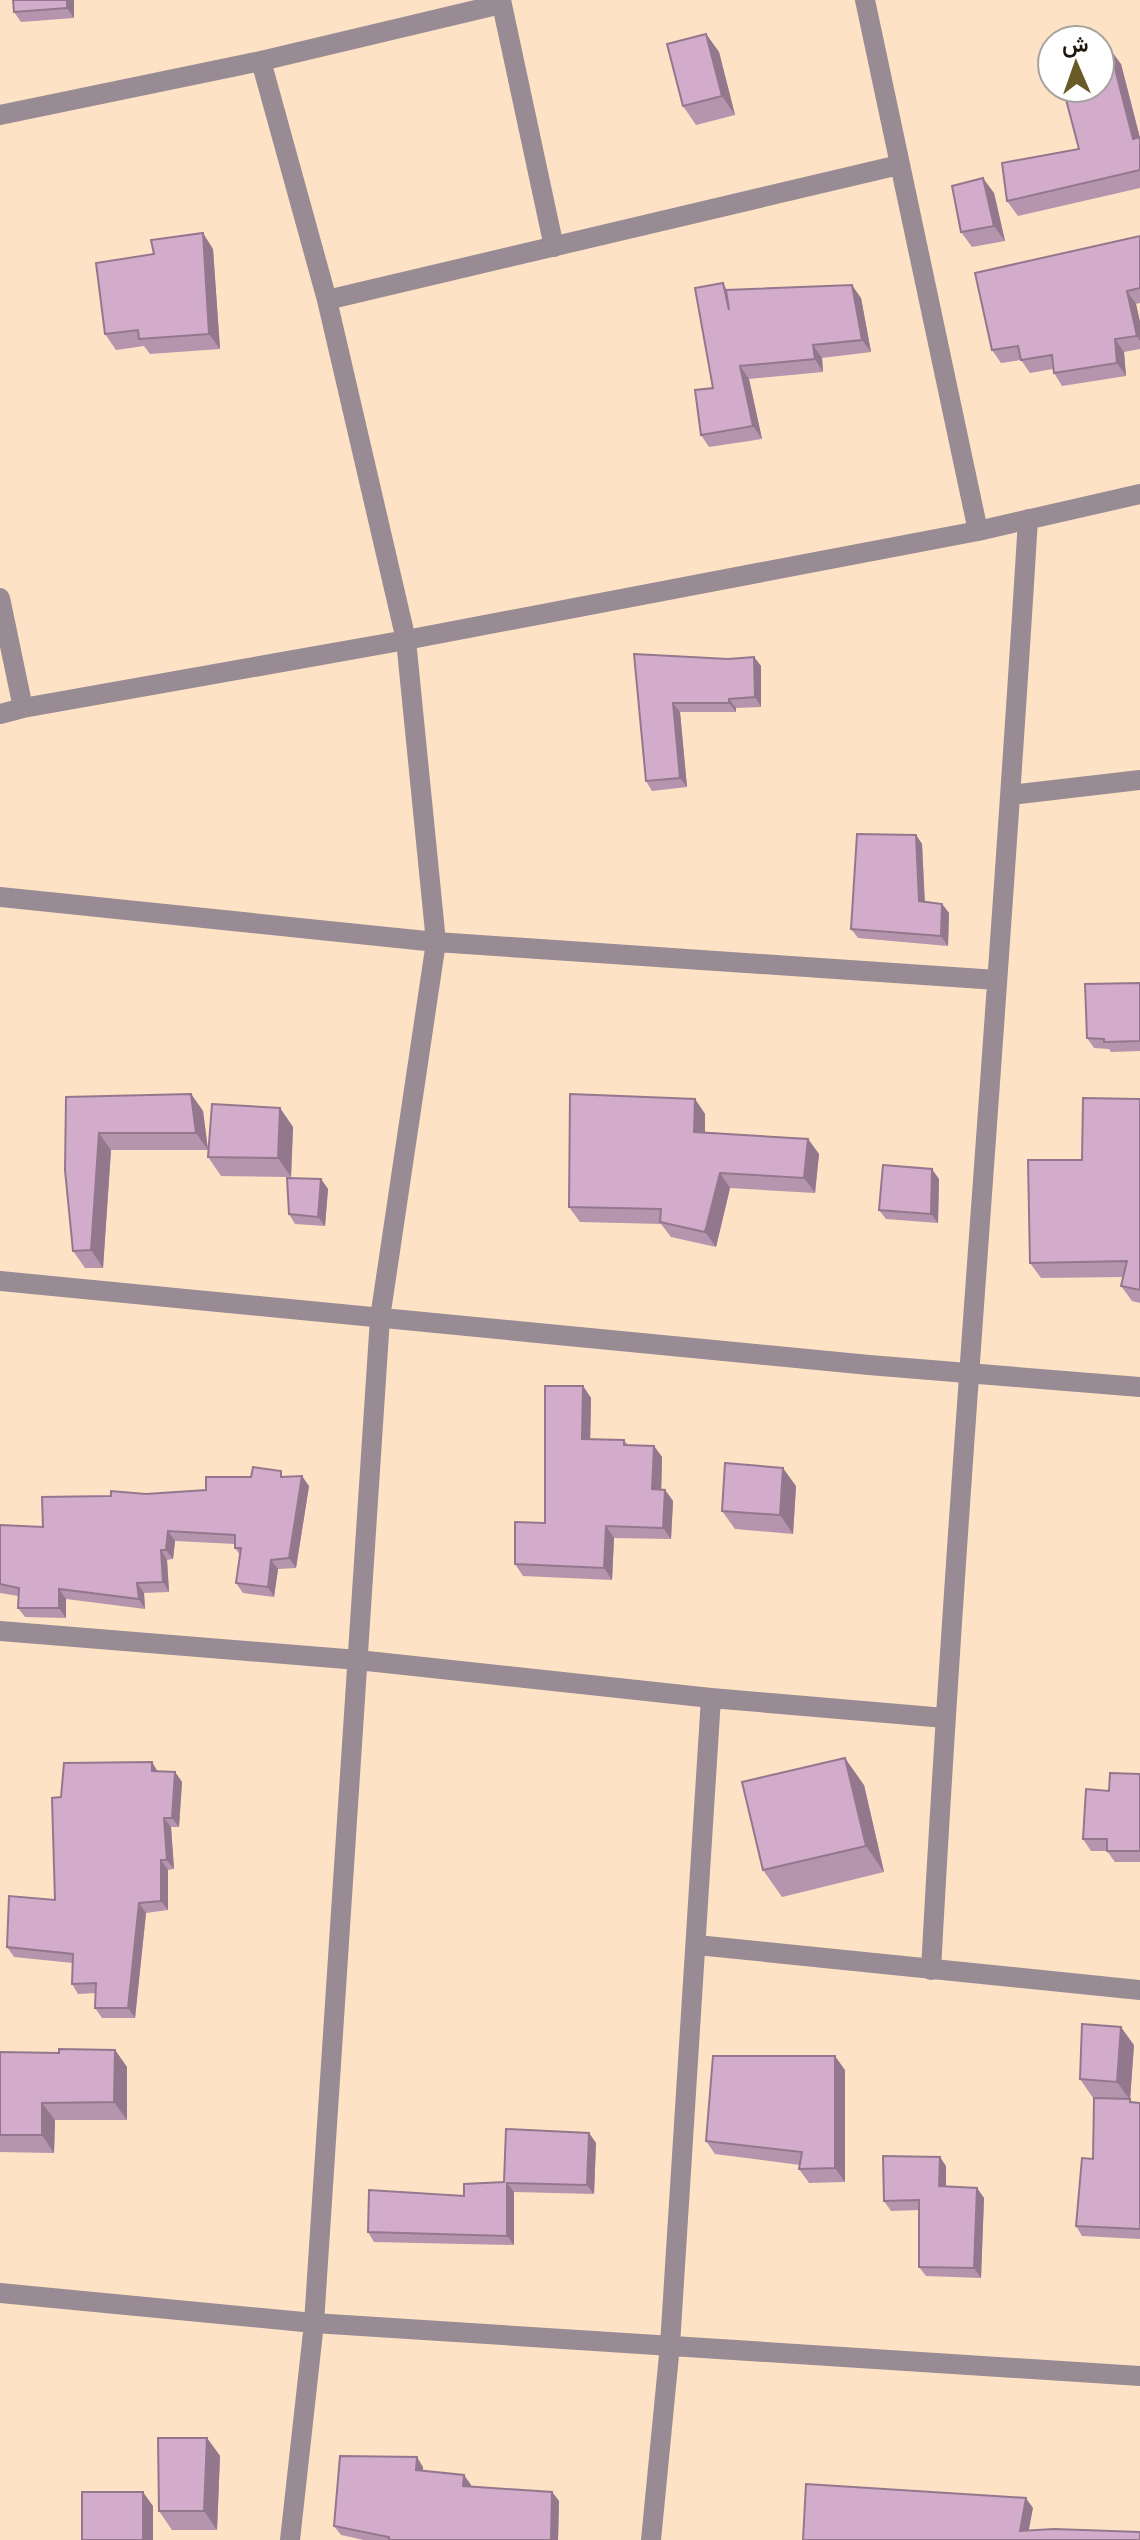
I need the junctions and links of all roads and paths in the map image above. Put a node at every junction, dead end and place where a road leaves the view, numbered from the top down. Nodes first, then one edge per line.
1 (865, 0) edge
2 (501, 2) edge
3 (261, 61) junction
4 (0, 115) edge
5 (899, 165) junction
6 (554, 247) junction
7 (327, 300) junction
8 (1140, 494) edge
9 (1028, 519) junction
10 (978, 531) junction
11 (0, 598) edge
12 (406, 640) junction
13 (23, 708) junction
14 (0, 714) edge
15 (1140, 780) edge
16 (1011, 795) junction
17 (0, 897) edge
18 (436, 942) junction
19 (997, 980) junction
20 (0, 1281) edge
21 (380, 1318) junction
22 (968, 1373) junction
23 (1140, 1387) edge
24 (0, 1631) edge
25 (358, 1660) junction
26 (711, 1698) junction
27 (945, 1718) junction
28 (697, 1945) junction
29 (931, 1970) junction
30 (1140, 1990) edge
31 (0, 2293) edge
32 (314, 2323) junction
33 (670, 2345) junction
34 (1140, 2376) edge
35 (290, 2540) edge
36 (651, 2540) edge

1 - 5 street
2 - 3 street
2 - 6 street
3 - 4 street
3 - 7 street
5 - 6 street
5 - 10 street
6 - 7 street
7 - 12 street
8 - 9 street
9 - 10 street
9 - 16 street
10 - 12 street
11 - 13 street
12 - 13 street
12 - 18 street
13 - 14 street
15 - 16 street
16 - 19 street
17 - 18 street
18 - 19 street
18 - 21 street
19 - 22 street
20 - 21 street
21 - 22 street
21 - 25 street
22 - 23 street
22 - 27 street
24 - 25 street
25 - 26 street
25 - 32 street
26 - 27 street
26 - 28 street
27 - 29 street
28 - 29 street
28 - 33 street
29 - 30 street
31 - 32 street
32 - 33 street
32 - 35 street
33 - 34 street
33 - 36 street

